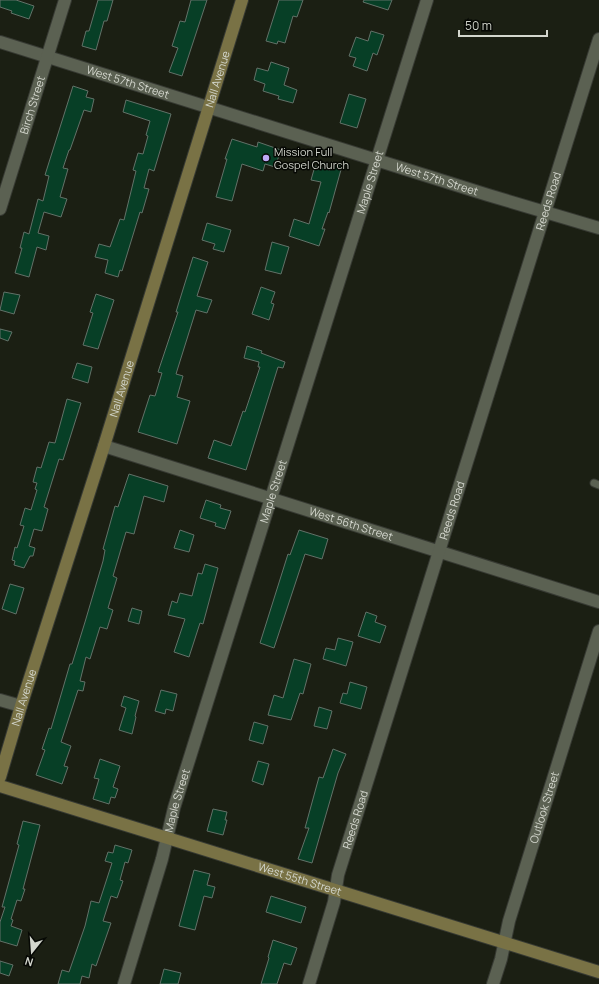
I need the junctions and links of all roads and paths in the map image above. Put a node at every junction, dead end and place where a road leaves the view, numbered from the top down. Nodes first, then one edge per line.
1 (65, 0) edge
2 (242, 0) edge
3 (427, 0) edge
4 (599, 39) edge
5 (0, 42) edge
6 (47, 56) junction
7 (209, 107) junction
8 (377, 159) junction
9 (0, 209) edge
10 (545, 212) junction
11 (599, 228) edge
12 (104, 446) junction
13 (271, 498) junction
14 (439, 552) junction
15 (599, 602) edge
16 (599, 631) edge
17 (0, 700) edge
18 (21, 706) junction
19 (0, 777) edge
20 (0, 786) edge
21 (167, 838) junction
22 (336, 891) junction
23 (504, 943) junction
24 (599, 972) edge
25 (124, 984) edge
26 (309, 984) edge
27 (493, 984) edge

1 - 6 street, Birch Street
2 - 7 street, Nall Avenue
3 - 8 street, Maple Street
4 - 10 street, Reeds Road
5 - 6 street, West 57th Street
6 - 7 street, West 57th Street
6 - 9 street, Birch Street
7 - 8 street, West 57th Street
7 - 12 street, Nall Avenue
8 - 10 street, West 57th Street
8 - 13 street, Maple Street
10 - 11 street, West 57th Street
10 - 14 street, Reeds Road
12 - 13 street, West 56th Street
12 - 18 street, Nall Avenue
13 - 14 street, West 56th Street
13 - 21 street, Maple Street
14 - 15 street, West 56th Street
14 - 22 street, Reeds Road
16 - 23 street, Outlook Street
17 - 18 street
18 - 19 street, Nall Avenue
20 - 21 street, West 55th Street
21 - 22 street, West 55th Street
21 - 25 street, Maple Street
22 - 23 street, West 55th Street
22 - 26 street, Reeds Road
23 - 24 street, West 55th Street
23 - 27 street, Outlook Street

